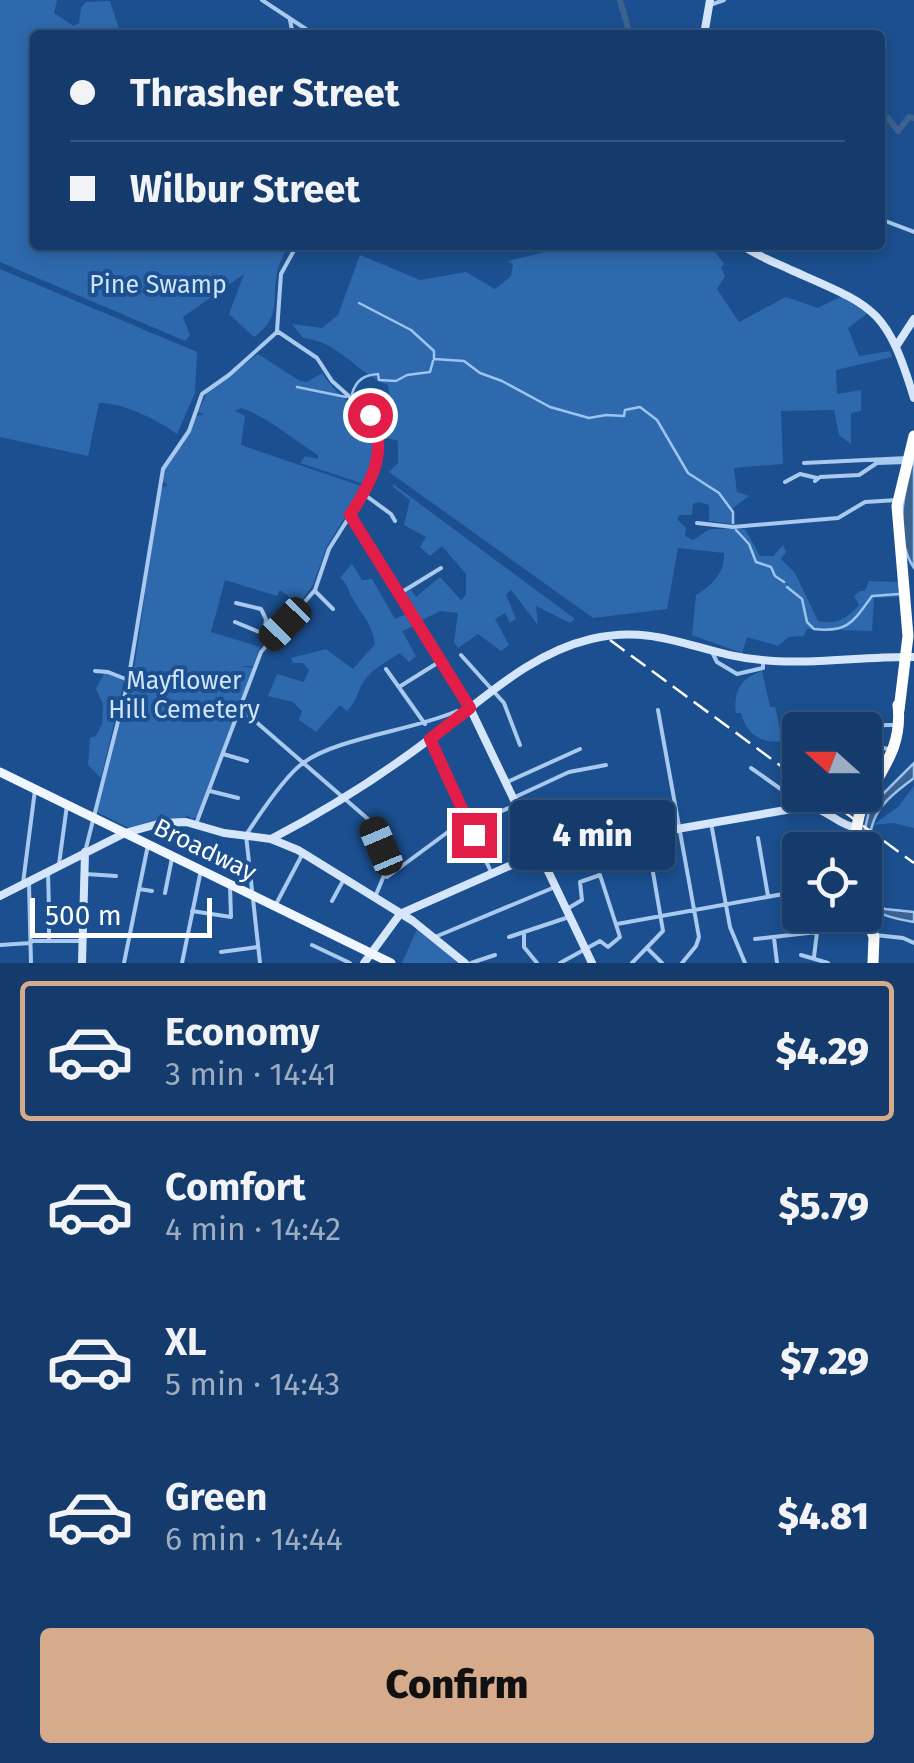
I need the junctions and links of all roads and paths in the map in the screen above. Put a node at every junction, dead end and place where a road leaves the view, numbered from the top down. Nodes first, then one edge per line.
1 (262, 0) edge
2 (724, 0) edge
3 (710, 2) edge
4 (290, 19) junction
5 (298, 24) junction
6 (291, 30) edge
7 (294, 30) edge
8 (307, 30) edge
9 (705, 30) edge
10 (885, 221) edge
11 (914, 232) edge
12 (294, 250) edge
13 (750, 250) edge
14 (914, 319) edge
15 (278, 330) junction
16 (897, 344) junction
17 (910, 397) edge
18 (914, 436) edge
19 (907, 460) junction
20 (804, 463) dead end
21 (785, 482) dead end
22 (364, 494) junction
23 (898, 500) junction
24 (350, 515) junction
25 (395, 521) dead end
26 (697, 522) dead end
27 (441, 568) dead end
28 (314, 590) junction
29 (398, 594) junction
30 (236, 603) dead end
31 (333, 609) dead end
32 (236, 622) dead end
33 (264, 634) junction
34 (270, 640) junction
35 (710, 648) junction
36 (461, 656) dead end
37 (909, 657) edge
38 (764, 660) junction
39 (438, 662) junction
40 (386, 669) dead end
41 (95, 671) dead end
42 (128, 680) junction
43 (399, 687) junction
44 (493, 691) junction
45 (240, 708) junction
46 (658, 710) dead end
47 (466, 711) junction
48 (424, 724) junction
49 (882, 726) edge
50 (898, 726) junction
51 (430, 739) junction
52 (520, 744) dead end
53 (580, 748) dead end
54 (882, 748) edge
55 (893, 750) junction
56 (223, 754) junction
57 (247, 761) dead end
58 (302, 764) junction
59 (606, 765) dead end
60 (751, 768) dead end
61 (0, 772) edge
62 (506, 783) junction
63 (782, 789) edge
64 (35, 790) junction
65 (210, 791) junction
66 (238, 798) dead end
67 (344, 798) junction
68 (515, 802) junction
69 (67, 805) junction
70 (782, 810) edge
71 (826, 812) edge
72 (92, 817) junction
73 (485, 818) dead end
74 (712, 823) junction
75 (196, 824) junction
76 (857, 828) junction
77 (452, 829) dead end
78 (679, 829) junction
79 (856, 832) edge
80 (125, 833) junction
81 (646, 835) junction
82 (246, 836) junction
83 (758, 838) dead end
84 (270, 839) junction
85 (148, 844) junction
86 (85, 852) junction
87 (539, 853) junction
88 (304, 854) junction
89 (172, 856) junction
90 (59, 864) junction
91 (48, 870) junction
92 (200, 870) junction
93 (82, 873) junction
94 (492, 874) junction
95 (116, 876) dead end
96 (344, 878) junction
97 (384, 880) junction
98 (26, 882) junction
99 (230, 884) junction
100 (555, 887) junction
101 (139, 888) junction
102 (152, 891) dead end
103 (165, 893) dead end
104 (251, 894) junction
105 (782, 894) edge
106 (0, 896) edge
107 (768, 896) junction
108 (375, 897) junction
109 (332, 901) dead end
110 (726, 904) junction
111 (275, 906) junction
112 (48, 909) junction
113 (82, 909) junction
114 (694, 910) junction
115 (192, 911) junction
116 (401, 913) junction
117 (568, 913) junction
118 (660, 915) junction
119 (616, 924) junction
120 (524, 932) junction
121 (817, 932) joint
122 (873, 932) edge
123 (874, 935) junction
124 (434, 937) junction
125 (509, 938) dead end
126 (774, 938) junction
127 (755, 939) dead end
128 (49, 941) junction
129 (82, 941) junction
130 (30, 942) junction
131 (914, 944) edge
132 (0, 945) edge
133 (312, 945) dead end
134 (258, 947) junction
135 (584, 948) junction
136 (647, 948) junction
137 (220, 952) dead end
138 (371, 953) junction
139 (801, 955) dead end
140 (495, 956) dead end
141 (532, 957) junction
142 (814, 958) junction
143 (32, 963) edge
144 (82, 963) edge
145 (124, 963) edge
146 (182, 963) edge
147 (260, 963) edge
148 (350, 963) edge
149 (364, 963) edge
150 (392, 963) edge
151 (468, 963) edge
152 (527, 963) edge
153 (537, 963) edge
154 (560, 963) edge
155 (592, 963) edge
156 (632, 963) edge
157 (662, 963) edge
158 (682, 963) edge
159 (745, 963) edge
160 (777, 963) edge
161 (828, 963) edge
162 (873, 963) edge

1 - 4 street
2 - 3 street
3 - 9 street
4 - 5 street
4 - 6 street
5 - 7 street
5 - 8 street
10 - 11 street
12 - 15 street
13 - 16 street
14 - 16 street
15 - 22 street
15 - 42 street
16 - 17 street
18 - 19 highway
19 - 20 street
19 - 21 street
19 - 23 highway
22 - 24 street
22 - 25 street
23 - 26 street
23 - 37 highway
24 - 28 street
24 - 29 street
27 - 29 street
28 - 31 street
28 - 34 street
29 - 39 street
30 - 33 street
32 - 33 street
33 - 34 street
34 - 45 street
35 - 38 street
35 - 38 street
35 - 44 street
36 - 44 street
37 - 38 street
37 - 50 highway
39 - 43 street
39 - 47 street
40 - 43 street
41 - 42 street
42 - 72 street
43 - 48 street
44 - 47 street
44 - 52 street
45 - 56 street
45 - 58 street
46 - 78 street
47 - 48 street
47 - 51 street
47 - 62 street
48 - 58 street
49 - 50 street
50 - 55 highway
51 - 67 street
51 - 94 street
53 - 62 street
54 - 55 street
55 - 76 highway
56 - 57 street
56 - 65 street
58 - 67 street
58 - 82 street
59 - 68 street
60 - 63 street
61 - 64 main road, Broadway
62 - 68 street
64 - 69 main road, Broadway
64 - 98 street
65 - 66 street
65 - 75 street
67 - 84 street
67 - 97 street
68 - 73 street
68 - 87 street
69 - 72 main road, Broadway
69 - 90 street
70 - 74 street
71 - 76 street
72 - 80 main road, Broadway
72 - 86 street
74 - 78 street
74 - 110 street
75 - 80 street
75 - 82 street
76 - 79 highway
77 - 97 street
78 - 81 street
78 - 114 street
80 - 85 main road, Broadway
80 - 86 street
81 - 87 street
81 - 118 street
82 - 84 street
82 - 104 street
83 - 107 street
84 - 88 street
85 - 89 main road, Broadway
85 - 101 street
86 - 90 street
86 - 93 street
87 - 94 street
87 - 100 street
88 - 96 street
88 - 111 street
89 - 92 main road, Broadway
89 - 103 street
90 - 91 street
91 - 98 street
91 - 112 street
92 - 99 main road, Broadway
92 - 115 street
93 - 95 street
93 - 113 street
94 - 116 street
96 - 108 street
96 - 109 street
97 - 108 street
98 - 106 street
98 - 130 street
99 - 104 main road, Broadway
99 - 115 street
100 - 117 street
100 - 124 street
101 - 102 street
101 - 145 street
104 - 111 main road, Broadway
104 - 134 street
105 - 107 street
107 - 110 street
108 - 116 street
110 - 114 street
110 - 159 street
111 - 138 main road, Broadway
112 - 113 street
112 - 128 street
113 - 129 street
114 - 118 street
114 - 158 street
115 - 146 street
116 - 124 street
116 - 138 street
117 - 119 street
117 - 120 street
117 - 135 street
118 - 119 street
118 - 136 street
119 - 135 street
120 - 125 street
120 - 141 street
121 - 126 street
121 - 142 street
122 - 123 highway
123 - 131 street
123 - 162 highway
124 - 151 street
126 - 127 street
126 - 160 street
128 - 129 street
128 - 130 street
129 - 144 street
130 - 132 street
130 - 143 street
133 - 148 street
134 - 137 street
134 - 147 street
135 - 154 street
135 - 155 street
136 - 156 street
136 - 157 street
138 - 149 street
138 - 150 main road, Broadway
139 - 142 street
140 - 151 street
141 - 152 street
141 - 153 street
142 - 161 street

